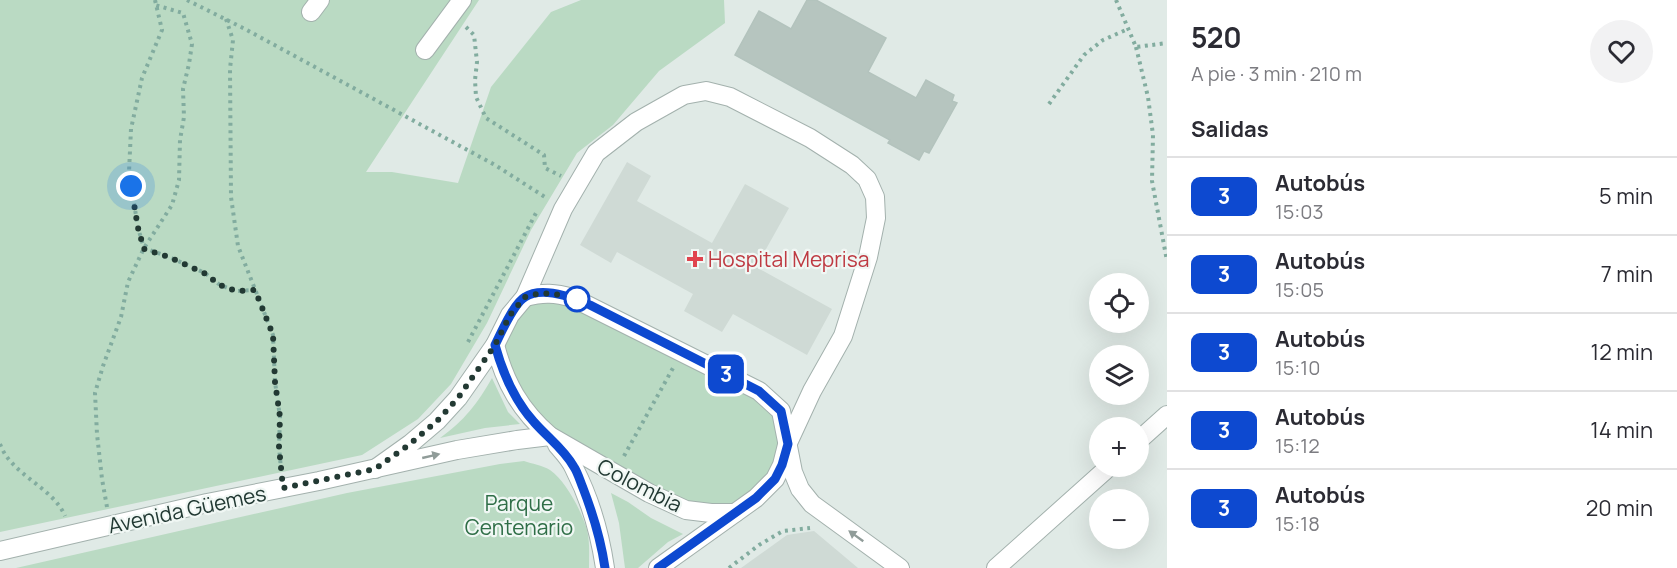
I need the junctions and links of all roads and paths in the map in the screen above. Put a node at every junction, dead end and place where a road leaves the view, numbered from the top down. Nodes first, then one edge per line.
1 (187, 0) edge
2 (1116, 0) edge
3 (155, 3) edge
4 (458, 5) edge
5 (226, 20) junction
6 (1128, 29) junction
7 (1167, 43) edge
8 (1136, 47) junction
9 (425, 50) dead end
10 (1049, 104) dead end
11 (578, 184) junction
12 (544, 197) dead end
13 (539, 207) dead end
14 (144, 249) junction
15 (1167, 261) edge
16 (255, 290) junction
17 (525, 297) junction
18 (495, 345) junction
19 (465, 350) dead end
20 (681, 352) junction
21 (1167, 415) edge
22 (1149, 431) edge
23 (550, 436) junction
24 (0, 444) edge
25 (788, 444) junction
26 (292, 467) dead end
27 (281, 469) junction
28 (375, 469) junction
29 (615, 473) junction
30 (1098, 477) edge
31 (283, 488) junction
32 (97, 510) dead end
33 (736, 513) junction
34 (76, 515) dead end
35 (111, 516) junction
36 (818, 534) dead end
37 (0, 552) edge
38 (604, 568) edge
39 (658, 568) edge
40 (729, 568) edge
41 (900, 568) edge
42 (996, 568) edge

1 - 5 path
2 - 6 path
3 - 14 path
3 - 14 path
4 - 9 street
4 - 11 path
5 - 12 path
5 - 16 path
6 - 8 path
6 - 10 path
7 - 8 path
8 - 15 path
11 - 17 street
11 - 25 street
13 - 19 path
14 - 16 path
14 - 35 path
16 - 27 path
17 - 18 street
17 - 20 street
18 - 23 street, Colombia
18 - 28 street
20 - 25 street
20 - 29 path
21 - 22 street
28 -> 23 street, Avenida Güemes
23 - 29 street, Colombia
23 - 38 street
24 - 34 path
25 - 33 street
41 -> 25 street
26 - 27 path
27 - 31 path
28 - 31 street, Avenida Güemes
29 - 33 street, Colombia
30 - 42 street
31 - 35 street, Avenida Güemes
32 - 35 path
33 - 39 street
35 - 37 street, Avenida Güemes
36 - 40 path

